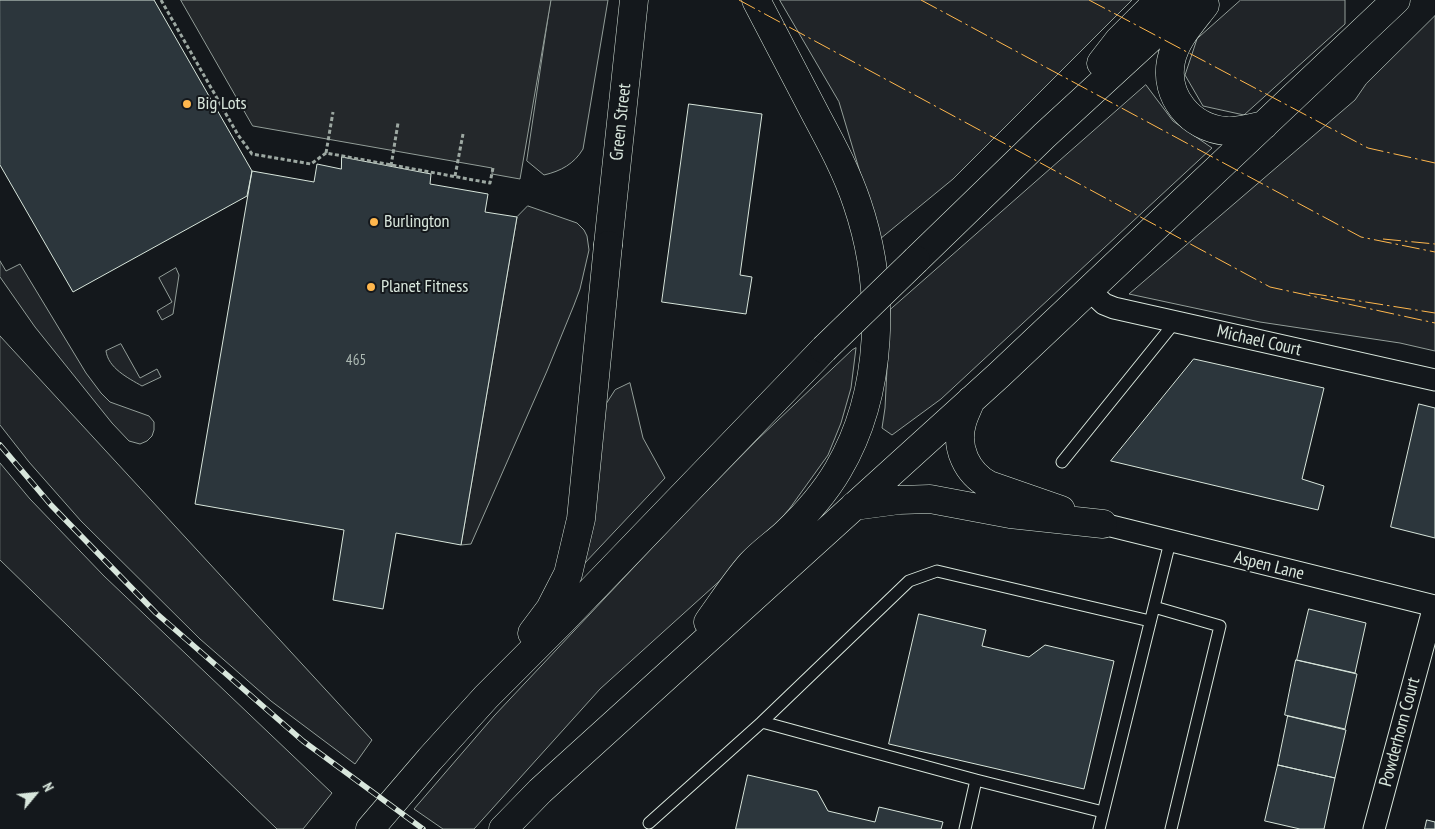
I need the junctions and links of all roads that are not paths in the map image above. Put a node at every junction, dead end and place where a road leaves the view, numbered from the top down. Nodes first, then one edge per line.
1 (634, 0) edge
2 (756, 0) edge
3 (1159, 0) edge
4 (1192, 0) edge
5 (1208, 0) edge
6 (1396, 0) edge
7 (1264, 125) junction
8 (1045, 135) junction
9 (1089, 290) junction
10 (1174, 322) junction
11 (1435, 380) edge
12 (971, 400) junction
13 (1062, 462) dead end
14 (854, 506) junction
15 (1103, 524) junction
16 (1170, 542) junction
17 (1435, 606) edge
18 (1154, 608) junction
19 (1150, 622) junction
20 (672, 672) junction
21 (486, 697) junction
22 (762, 722) junction
23 (976, 780) junction
24 (1103, 812) junction
25 (649, 823) dead end
26 (370, 829) edge
27 (503, 829) edge
28 (965, 829) edge
29 (1099, 829) edge
30 (1170, 829) edge
31 (1374, 829) edge

1 - 21 main road, Green Street
2 - 20 main road
3 - 8 main road
4 - 8 main road
5 - 7 main road
6 - 7 main road
7 - 9 main road
8 - 21 main road, bridge
9 - 10 street, Michael Court
9 - 12 main road
10 - 11 street, Michael Court
10 - 13 lane
12 - 14 main road
12 - 15 main road
14 - 15 main road
14 - 20 main road
15 - 16 street, Aspen Lane
16 - 17 street, Aspen Lane
16 - 18 lane
17 - 31 street, Powderhorn Court
18 - 19 lane
18 - 30 lane
19 - 22 lane
19 - 24 lane
20 - 27 main road
21 - 26 main road
22 - 23 lane
22 - 25 lane
23 - 24 lane
23 - 28 lane
24 - 29 lane

